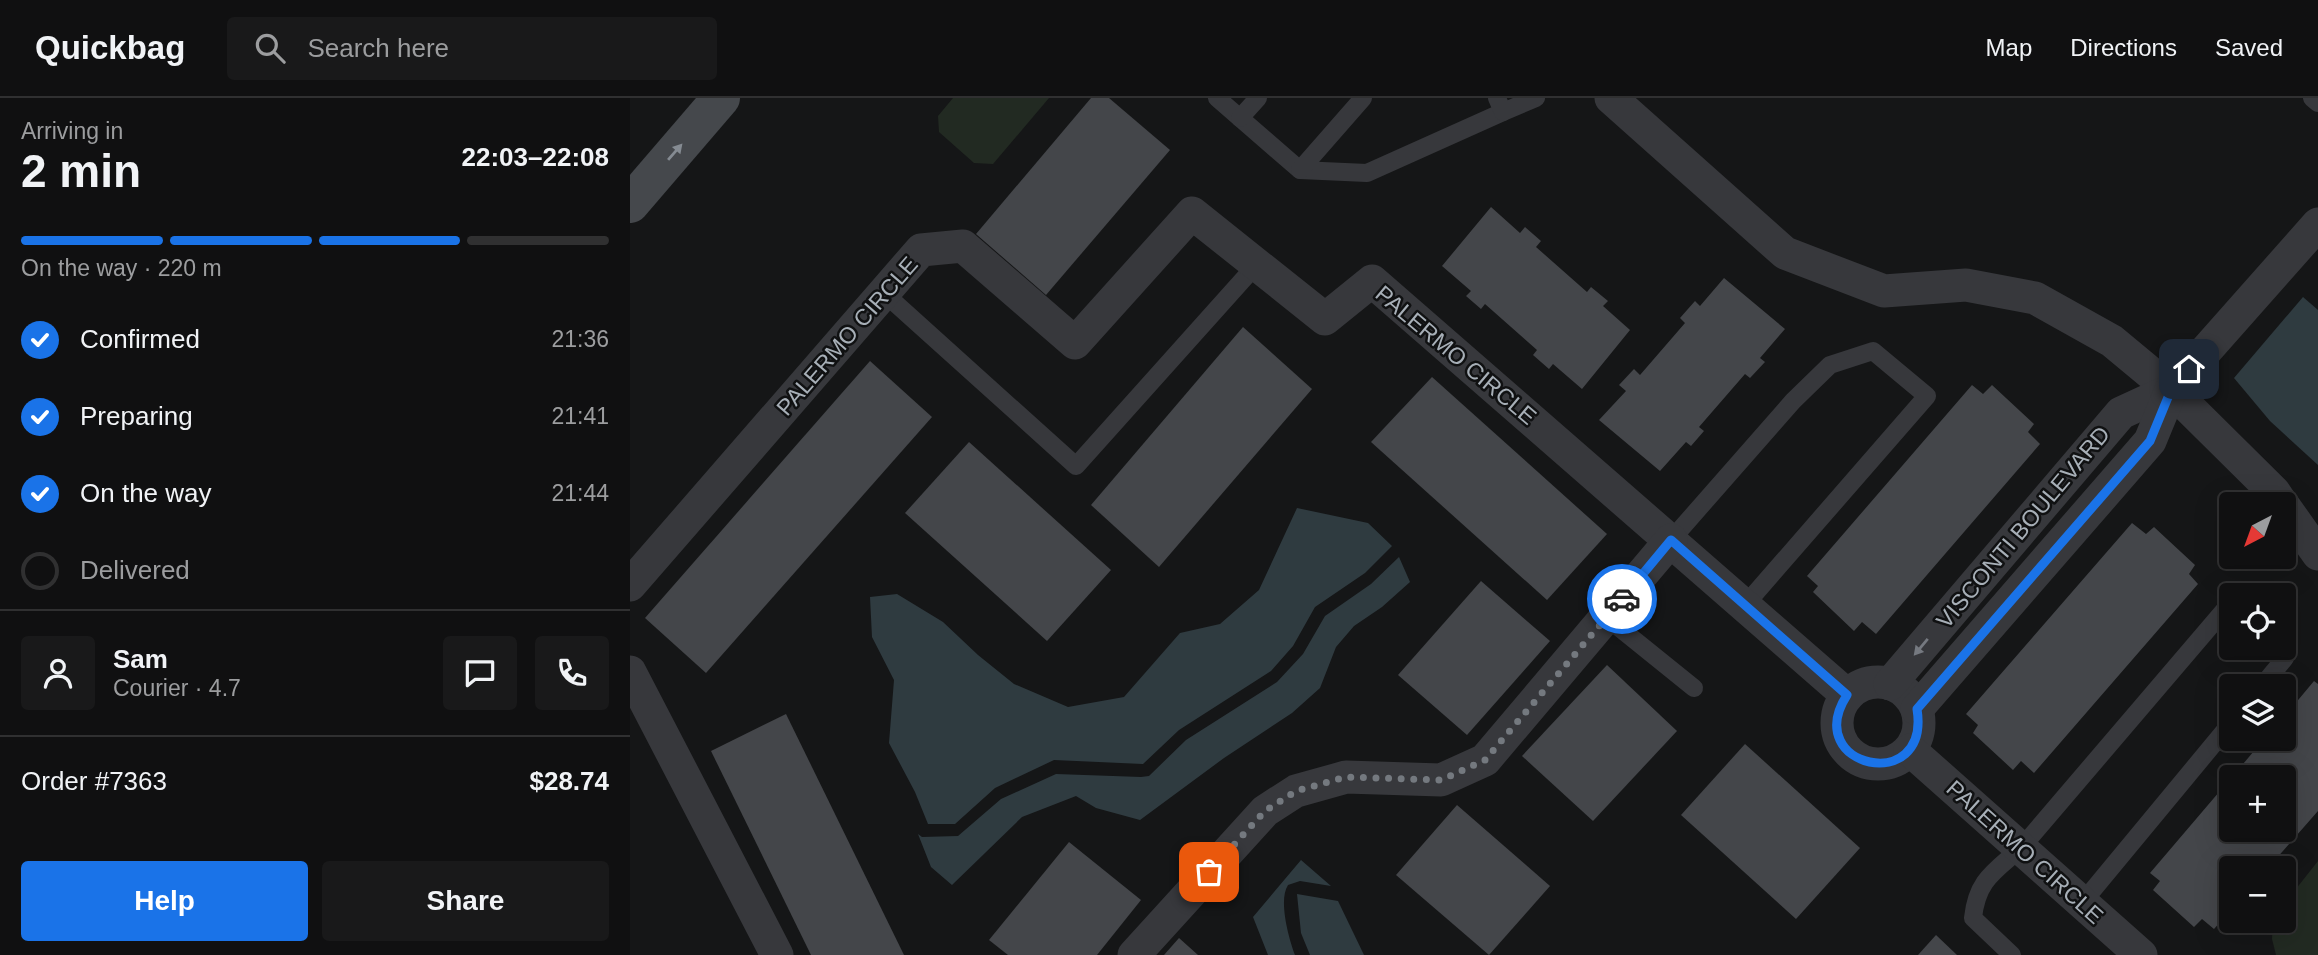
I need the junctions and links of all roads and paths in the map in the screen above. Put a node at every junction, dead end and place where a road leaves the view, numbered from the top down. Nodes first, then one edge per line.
1 (721, 98) edge
2 (1217, 98) edge
3 (1258, 98) edge
4 (1363, 98) edge
5 (1536, 98) edge
6 (1611, 98) edge
7 (2312, 98) edge
8 (2318, 103) edge
9 (1500, 105) edge
10 (1240, 118) junction
11 (1300, 170) junction
12 (630, 204) edge
13 (2318, 225) edge
14 (1257, 264) junction
15 (884, 293) junction
16 (2171, 390) junction
17 (2274, 492) edge
18 (2296, 523) edge
19 (1671, 540) junction
20 (2318, 554) edge
21 (630, 585) edge
22 (1745, 605) junction
23 (2219, 615) edge
24 (1606, 617) junction
25 (2283, 660) edge
26 (630, 672) edge
27 (2272, 674) edge
28 (1890, 684) junction
29 (1694, 688) dead end
30 (1847, 695) junction
31 (1917, 709) junction
32 (2219, 737) edge
33 (1910, 750) junction
34 (2021, 848) junction
35 (2082, 903) junction
36 (777, 955) edge
37 (1134, 955) edge
38 (2012, 955) edge
39 (2141, 955) edge

12 -> 1 street
2 - 10 lane
3 - 10 lane
4 - 11 lane
5 - 9 lane
6 - 16 street
7 - 8 lane
9 - 11 lane
10 - 11 lane
13 - 16 street, VISCONTI BOULEVARD
14 - 15 street, PALERMO CIRCLE
14 - 15 lane
14 - 19 street, PALERMO CIRCLE
15 - 21 street, PALERMO CIRCLE
16 - 17 street
16 -> 28 street, VISCONTI BOULEVARD
16 - 31 street, VISCONTI BOULEVARD
18 - 20 street
19 - 22 street, PALERMO CIRCLE
19 - 22 lane
19 - 24 street
22 - 30 street, PALERMO CIRCLE
23 - 34 lane
24 - 29 lane
24 - 37 street
25 - 27 lane
26 - 36 street
28 - 30 street
28 - 31 street
30 - 33 street
31 - 33 street
32 - 35 lane
33 - 34 street, PALERMO CIRCLE
34 - 35 street, PALERMO CIRCLE
34 - 38 lane
35 - 39 street, PALERMO CIRCLE

